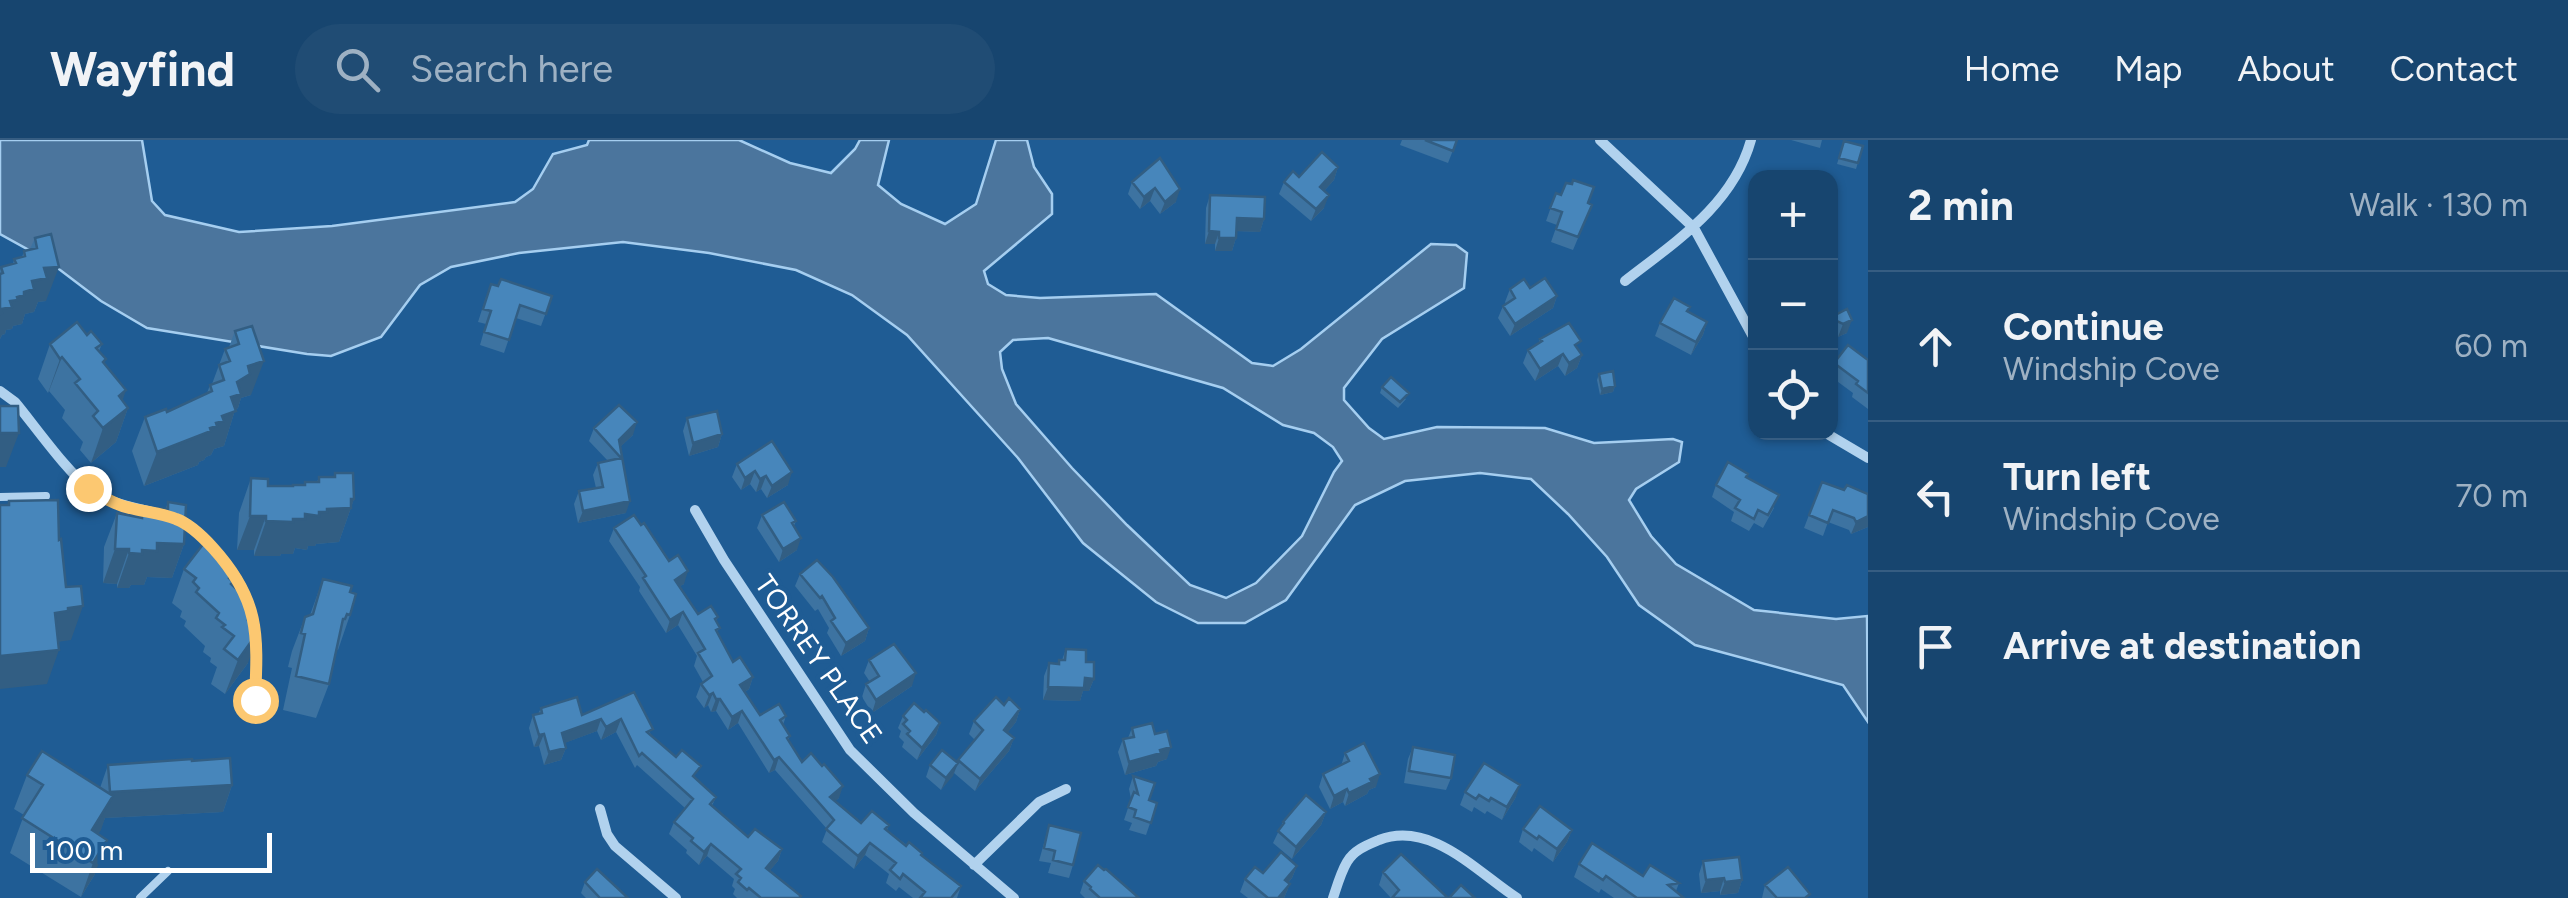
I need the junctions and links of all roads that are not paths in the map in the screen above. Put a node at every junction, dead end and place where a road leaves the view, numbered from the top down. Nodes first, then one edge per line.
1 (1600, 140) edge
2 (1751, 140) edge
3 (1694, 228) junction
4 (1625, 281) dead end
5 (1748, 327) edge
6 (0, 391) edge
7 (1838, 440) edge
8 (1868, 458) edge
9 (46, 496) edge
10 (0, 497) edge
11 (696, 510) dead end
12 (255, 700) dead end
13 (1066, 790) dead end
14 (600, 809) dead end
15 (974, 865) junction
16 (168, 871) dead end
17 (140, 898) edge
18 (676, 898) edge
19 (1014, 898) edge
20 (1332, 898) edge
21 (1517, 898) edge

1 - 3 street
2 - 3 street
3 - 4 street
3 - 5 street
6 - 12 street
7 - 8 street
9 - 10 lane
11 - 15 street, TORREY PLACE
13 - 15 street
14 - 18 street
15 - 19 street, TORREY PLACE
16 - 17 lane
20 - 21 street

